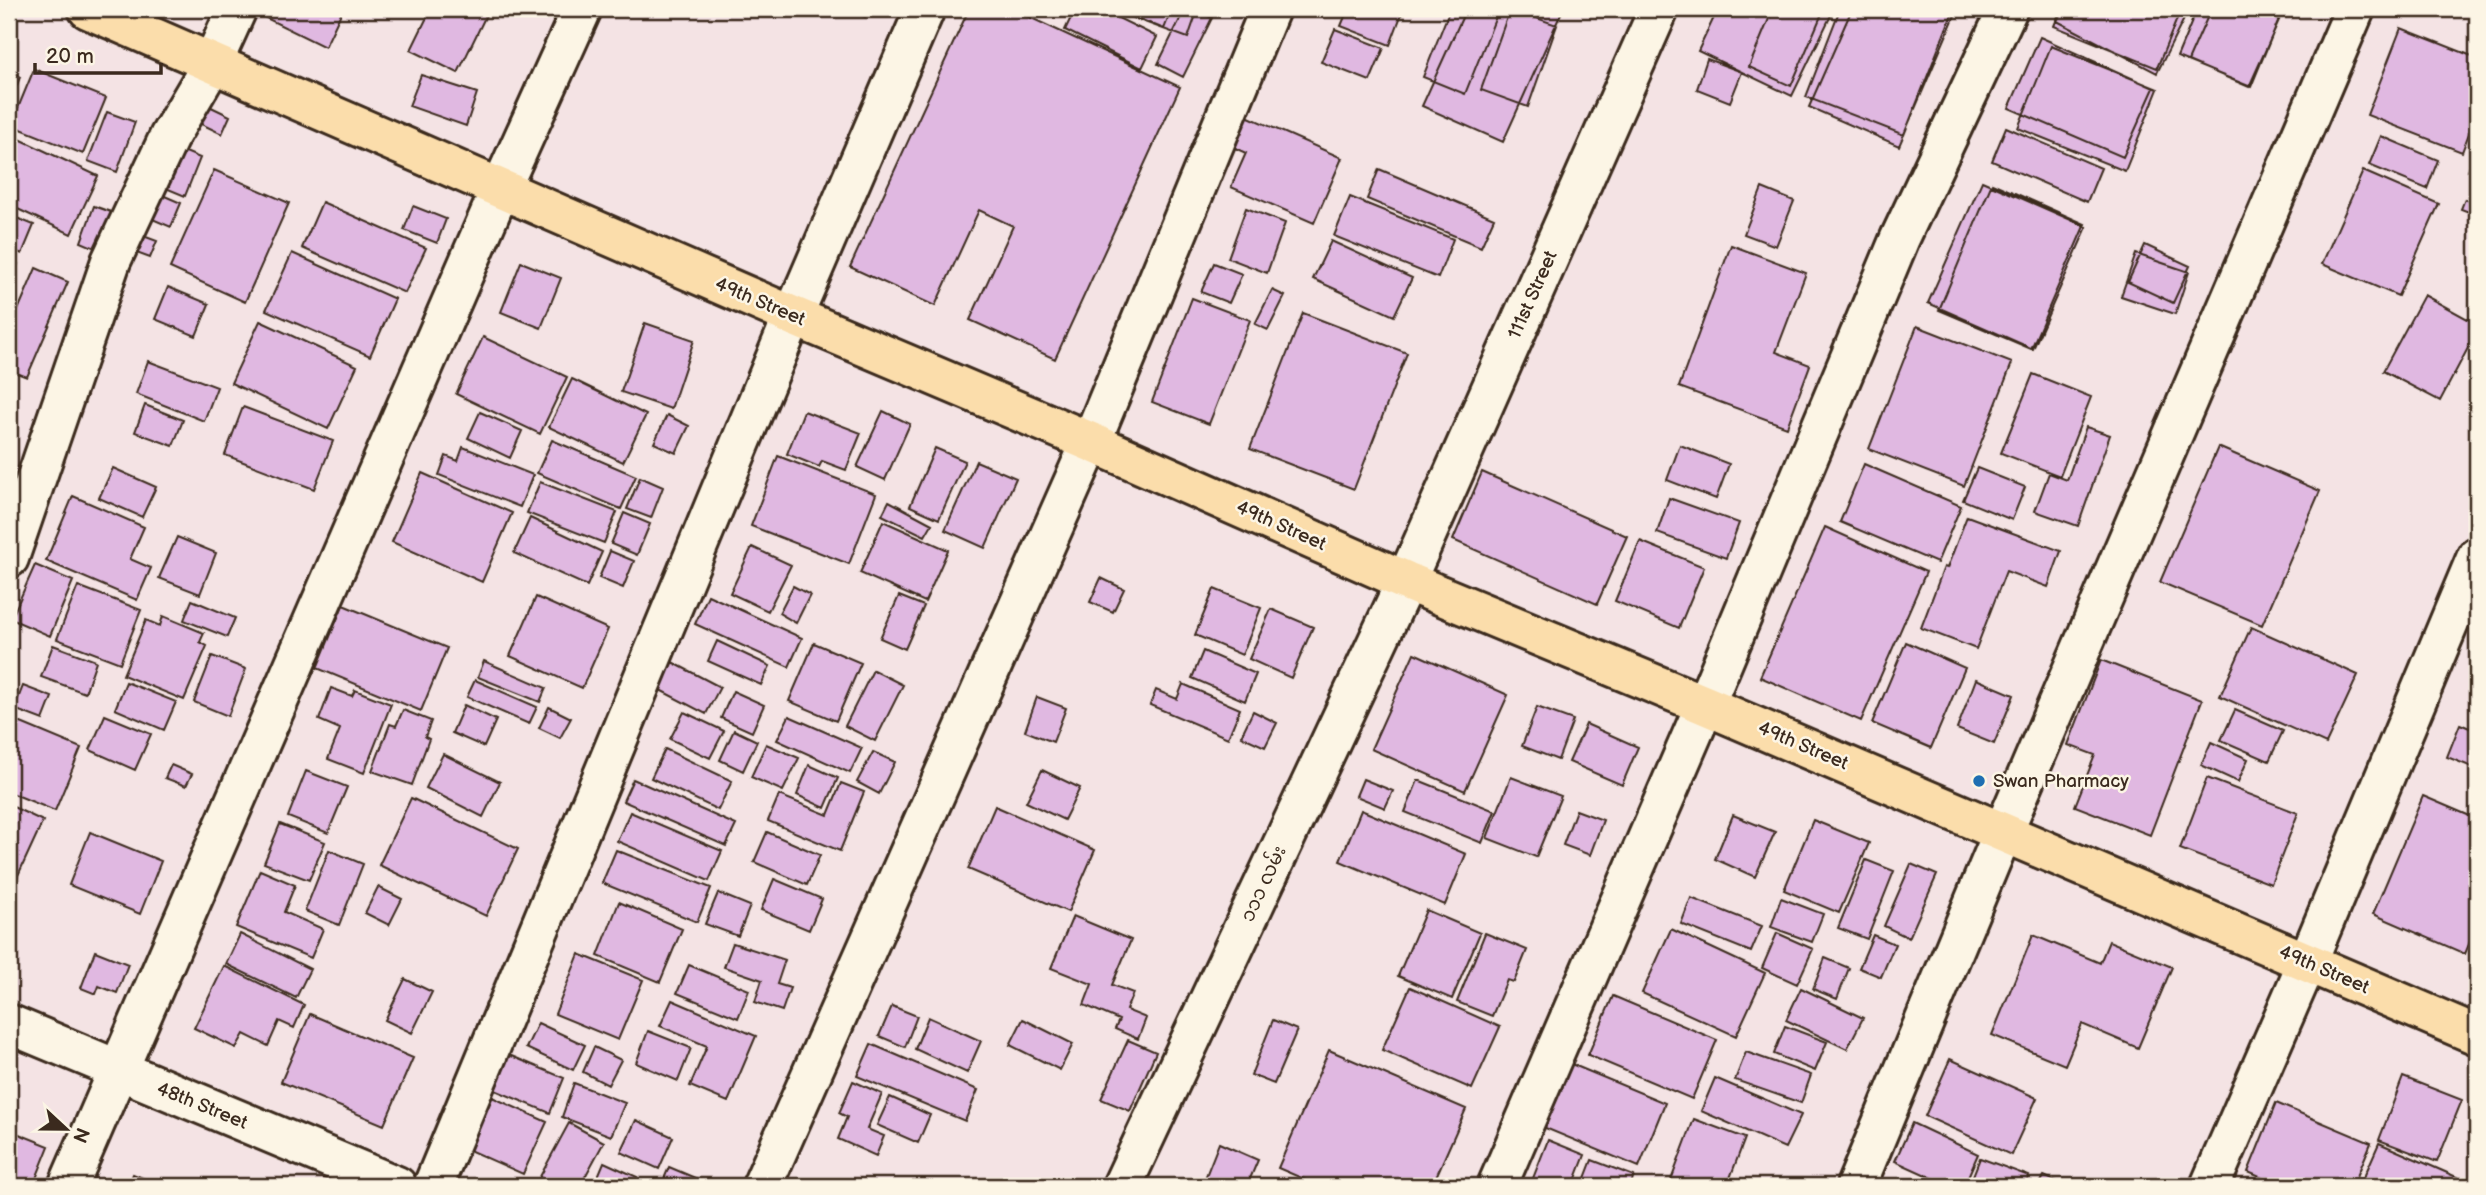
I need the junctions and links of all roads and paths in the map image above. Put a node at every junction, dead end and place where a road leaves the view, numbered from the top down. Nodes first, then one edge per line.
1 (88, 9) edge
2 (237, 9) edge
3 (582, 9) edge
4 (925, 9) edge
5 (1270, 9) edge
6 (1660, 9) edge
7 (2008, 9) edge
8 (2355, 9) edge
9 (212, 64) junction
10 (501, 188) junction
11 (793, 316) junction
12 (1091, 442) junction
13 (2477, 556) edge
14 (9, 558) edge
15 (1406, 581) junction
16 (1705, 705) junction
17 (2003, 832) junction
18 (2307, 963) junction
19 (9, 1024) edge
20 (2477, 1035) edge
21 (119, 1071) junction
22 (68, 1186) edge
23 (397, 1186) edge
24 (433, 1186) edge
25 (762, 1186) edge
26 (1122, 1186) edge
27 (1497, 1186) edge
28 (1856, 1186) edge
29 (2210, 1186) edge

1 - 9 main road, 49th Street
2 - 9 street
3 - 10 street
4 - 11 street
5 - 12 street
6 - 15 street, 111st Street
7 - 16 street
8 - 17 street
9 - 10 main road, 49th Street
9 - 14 street
10 - 11 main road, 49th Street
10 - 21 street
11 - 12 main road, 49th Street
11 - 24 street
12 - 15 main road, 49th Street
12 - 25 street
13 - 18 street
15 - 16 main road, 49th Street
15 - 26 street, ၁၁၁ လမ်း
16 - 17 main road, 49th Street
16 - 27 street
17 - 18 main road, 49th Street
17 - 28 street
18 - 20 main road, 49th Street
18 - 29 street
19 - 21 street, 48th Street
21 - 22 street
21 - 23 street, 48th Street

